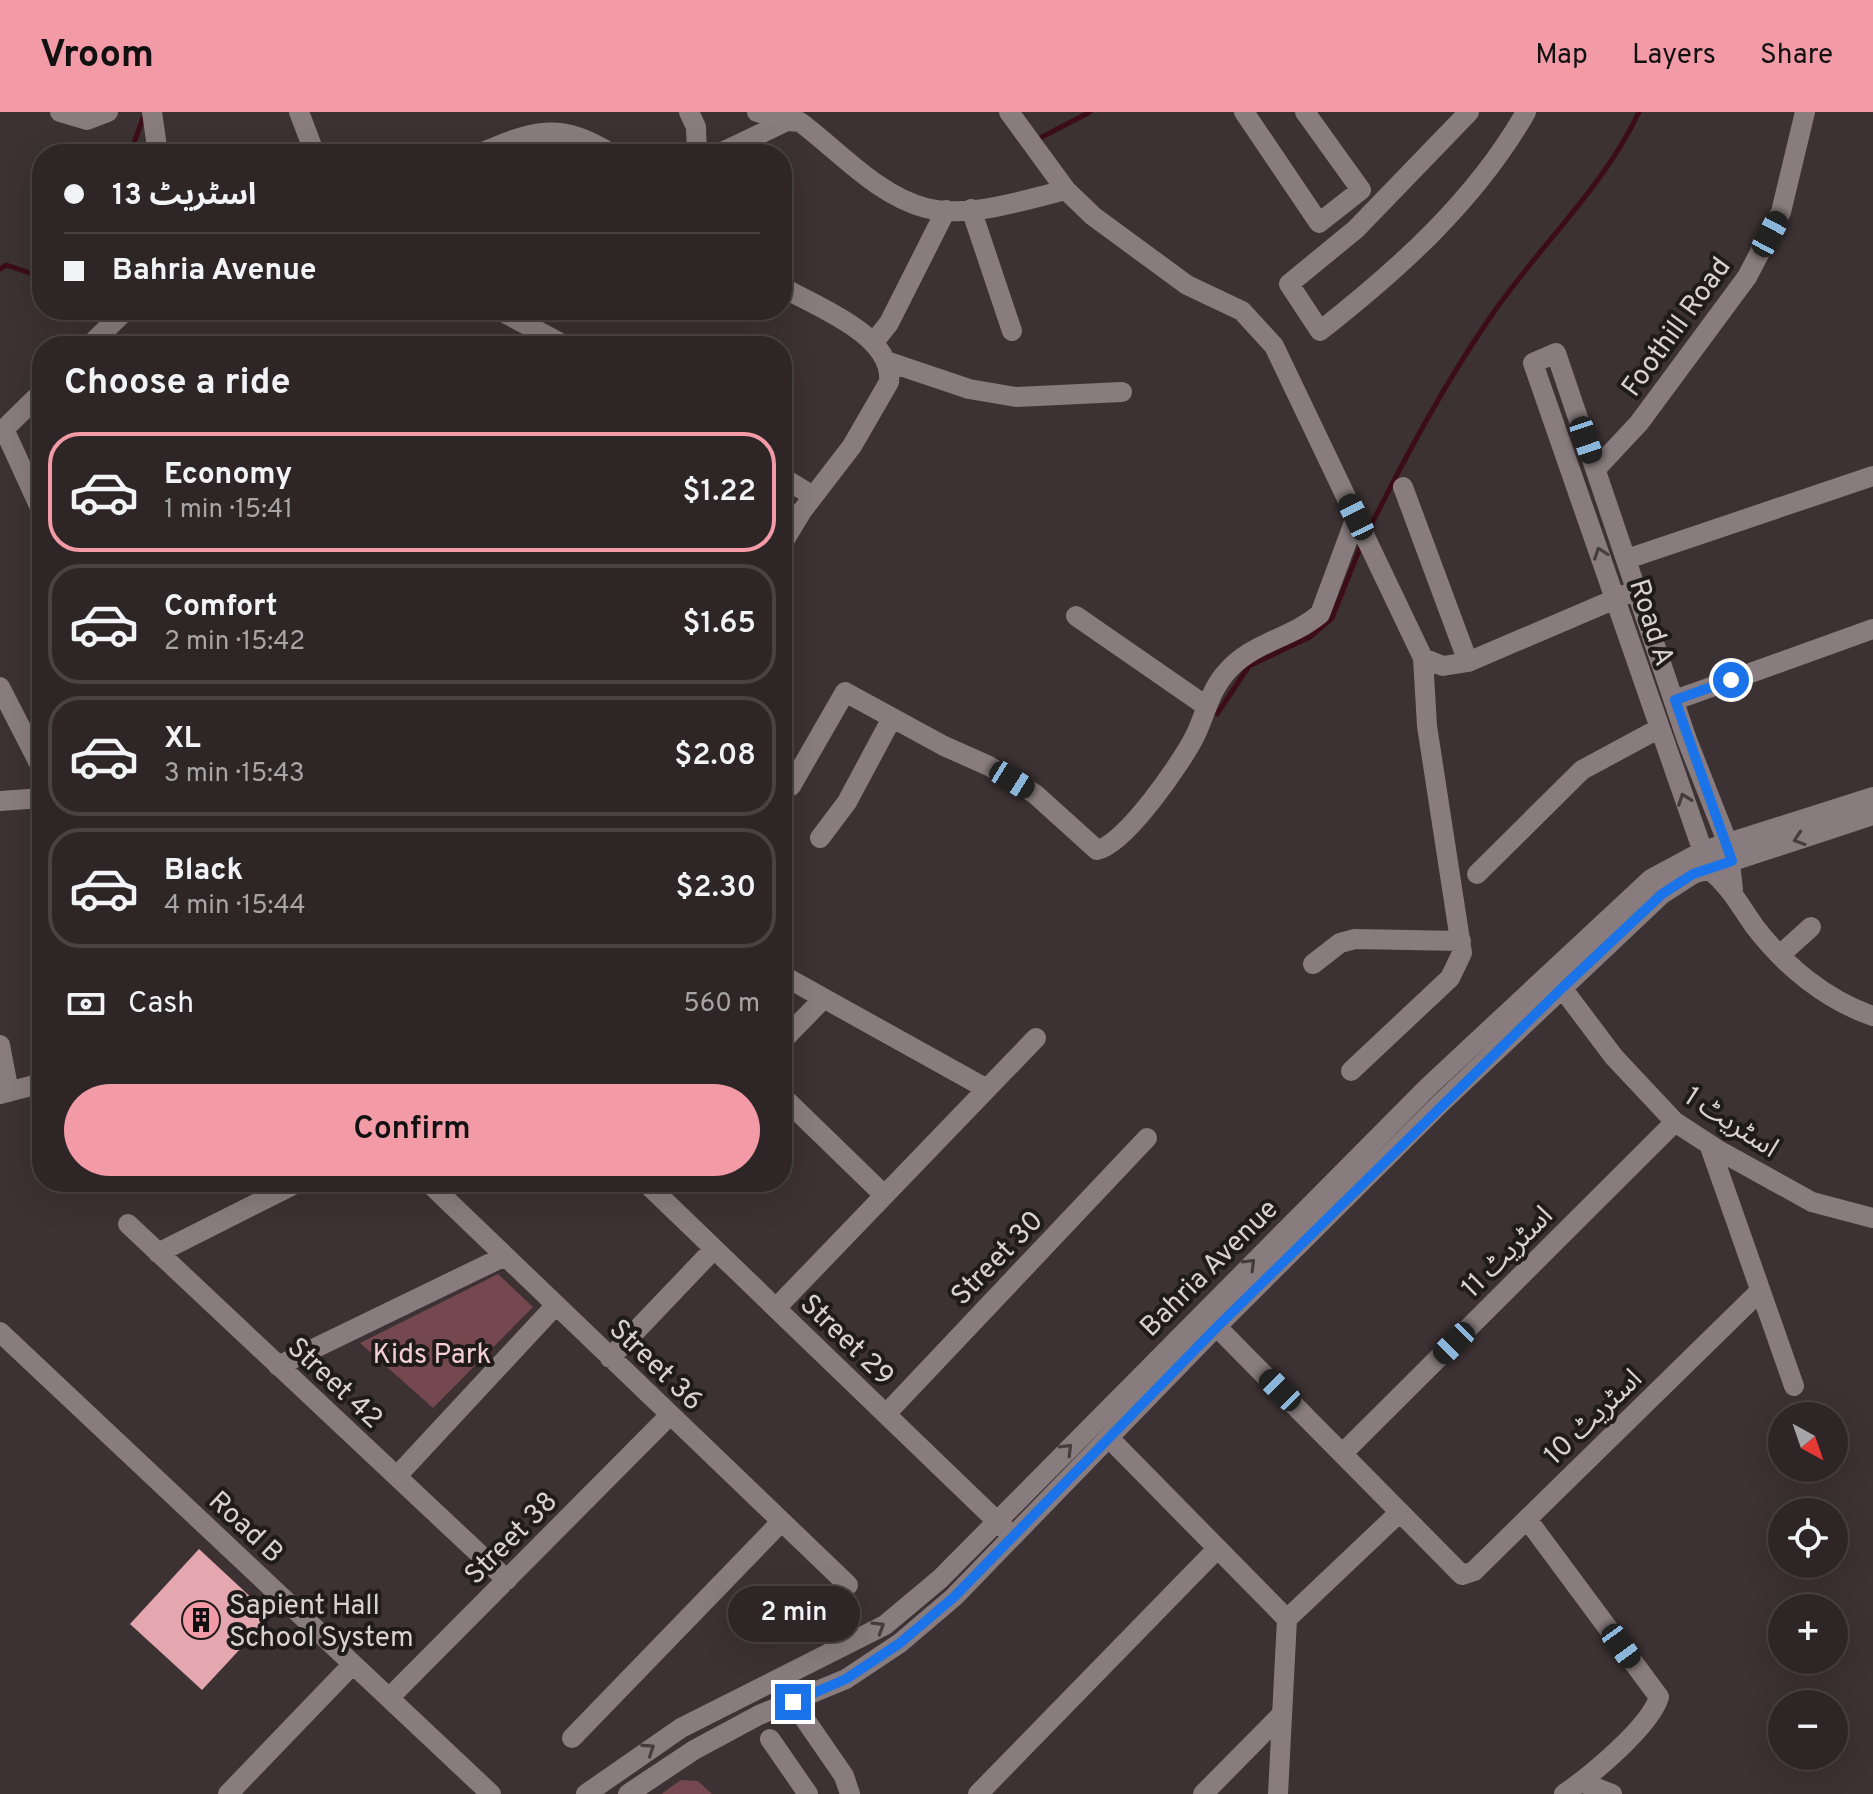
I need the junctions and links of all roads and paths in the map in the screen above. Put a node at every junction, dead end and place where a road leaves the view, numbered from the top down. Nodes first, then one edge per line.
1 (60, 112) edge
2 (108, 112) edge
3 (152, 112) edge
4 (299, 112) edge
5 (689, 112) edge
6 (757, 112) edge
7 (1009, 112) edge
8 (1244, 112) edge
9 (1305, 112) edge
10 (1469, 112) edge
11 (1526, 112) edge
12 (1805, 112) edge
13 (787, 121) junction
14 (157, 144) edge
15 (311, 144) edge
16 (502, 144) edge
17 (590, 144) edge
18 (697, 144) edge
19 (739, 144) edge
20 (1066, 190) junction
21 (971, 209) junction
22 (946, 210) junction
23 (792, 293) edge
24 (116, 320) edge
25 (518, 320) edge
26 (1012, 331) dead end
27 (99, 336) edge
28 (547, 336) edge
29 (874, 342) junction
30 (886, 361) junction
31 (1122, 392) dead end
32 (32, 402) edge
33 (2, 431) edge
34 (1596, 469) junction
35 (1873, 476) edge
36 (792, 483) edge
37 (1403, 487) dead end
38 (32, 492) edge
39 (813, 496) junction
40 (1359, 521) junction
41 (792, 529) edge
42 (1627, 559) junction
43 (1637, 590) junction
44 (1616, 598) junction
45 (1076, 616) dead end
46 (1873, 629) edge
47 (1423, 658) junction
48 (1468, 662) junction
49 (0, 687) edge
50 (1675, 700) junction
51 (1206, 706) junction
52 (892, 718) junction
53 (1658, 729) junction
54 (32, 749) edge
55 (792, 784) edge
56 (1873, 797) edge
57 (32, 799) edge
58 (0, 801) edge
59 (1873, 815) edge
60 (820, 838) dead end
61 (1730, 852) junction
62 (1706, 860) junction
63 (1477, 874) dead end
64 (1733, 890) junction
65 (1811, 927) dead end
66 (1461, 941) junction
67 (1780, 955) junction
68 (1313, 964) dead end
69 (792, 981) edge
70 (1562, 988) junction
71 (823, 999) junction
72 (1873, 1016) edge
73 (792, 1031) edge
74 (1036, 1038) dead end
75 (0, 1045) edge
76 (1351, 1071) dead end
77 (32, 1086) edge
78 (987, 1089) junction
79 (5, 1093) edge
80 (792, 1106) edge
81 (1675, 1122) junction
82 (1147, 1138) dead end
83 (1709, 1144) junction
84 (279, 1192) edge
85 (438, 1192) edge
86 (656, 1192) edge
87 (884, 1195) junction
88 (1873, 1218) edge
89 (128, 1224) dead end
90 (714, 1249) junction
91 (158, 1253) junction
92 (503, 1257) junction
93 (1759, 1292) junction
94 (555, 1306) junction
95 (776, 1308) junction
96 (1217, 1327) junction
97 (0, 1332) edge
98 (610, 1358) junction
99 (278, 1366) junction
100 (1794, 1386) dead end
101 (886, 1414) junction
102 (670, 1415) junction
103 (1109, 1438) junction
104 (1343, 1453) junction
105 (397, 1476) junction
106 (1400, 1512) junction
107 (1527, 1519) junction
108 (996, 1520) junction
109 (781, 1522) junction
110 (1013, 1536) junction
111 (1216, 1550) junction
112 (507, 1580) junction
113 (848, 1585) dead end
114 (1287, 1619) junction
115 (353, 1664) junction
116 (389, 1698) junction
117 (793, 1702) junction
118 (1282, 1714) junction
119 (572, 1738) dead end
120 (770, 1739) dead end
121 (1581, 1782) junction
122 (228, 1794) edge
123 (491, 1794) edge
124 (586, 1794) edge
125 (628, 1794) edge
126 (808, 1794) edge
127 (850, 1794) edge
128 (978, 1794) edge
129 (1203, 1794) edge
130 (1278, 1794) edge
131 (1564, 1794) edge
132 (1612, 1794) edge

1 - 2 street
3 - 14 street
4 - 15 street
5 - 18 street
6 - 13 street
7 - 20 street
8 - 9 street
10 - 11 street
12 - 34 street, Foothill Road
13 - 19 street
13 - 22 street
16 - 17 street
20 - 21 street
20 - 40 street
21 - 22 street
21 - 26 street
22 - 29 street
23 - 29 street
24 - 27 street
25 - 28 street
29 - 30 street
30 - 31 street
30 - 39 street
32 - 33 street
33 - 38 street
34 - 42 street, Road A
44 -> 34 street, Road A
35 - 42 street
36 - 39 street
37 - 48 street
39 - 41 street
40 - 47 street
40 - 51 street
42 - 43 street, Road A
43 - 44 street
43 - 50 street, Road A
44 - 48 street
44 - 53 street, Road A
45 - 51 street
46 - 50 street
47 - 48 street
47 - 66 street
49 - 54 street
50 - 61 street, Road A
51 - 52 street
52 - 55 street
52 - 60 street
62 -> 53 street, Road A
53 - 63 street
56 - 61 street, Bahria Avenue
57 - 58 street
59 -> 61 street, Bahria Avenue
61 - 62 street, Bahria Avenue
61 - 64 street, Road A
62 - 64 street, Road A
62 - 70 street, Bahria Avenue
108 -> 62 street, Bahria Avenue
64 - 67 street, Road A
65 - 67 street
66 - 68 street
66 - 76 street
67 - 72 street, Road A
69 - 71 street
70 - 81 street, اسٹریٹ 1
70 - 96 street, Bahria Avenue
71 - 73 street
71 - 78 street
74 - 78 street
75 - 79 street
77 - 79 street
78 - 87 street
80 - 87 street
81 - 83 street, اسٹریٹ 1
81 - 104 street, اسٹریٹ 11
82 - 101 street, Street 30
83 - 88 street, اسٹریٹ 1
83 - 93 street
84 - 91 street
85 - 92 street, Street 36
86 - 90 street, Street 29
87 - 95 street
89 - 91 street, Street 42
90 - 95 street, Street 29
90 - 98 street
91 - 99 street, Street 42
92 - 94 street, Street 36
92 - 99 street
93 - 100 street
93 - 107 street, اسٹریٹ 10
94 - 98 street, Street 36
94 - 105 street
95 - 101 street, Street 29
96 - 103 street, Bahria Avenue
96 - 104 street
97 - 115 street, Road B
98 - 102 street, Street 36
99 - 105 street, Street 42
101 - 108 street, Street 29
102 - 109 street, Street 36
102 - 112 street, Street 38
103 - 110 street, Bahria Avenue
103 - 111 street
104 - 106 street
105 - 112 street, Street 42
106 - 107 street, اسٹریٹ 10
106 - 114 street
107 - 121 street
108 - 110 street, Street 29
124 -> 108 street, Bahria Avenue
109 - 113 street, Street 36
109 - 119 street
110 - 117 street, Bahria Avenue
111 - 114 street
111 - 128 street
112 - 116 street, Street 38
114 - 118 street
115 - 116 street, Road B
115 - 122 street
116 - 123 street, Road B
117 - 125 street, Bahria Avenue
117 - 127 street
118 - 129 street
118 - 130 street
120 - 126 street
121 - 131 street
121 - 132 street

